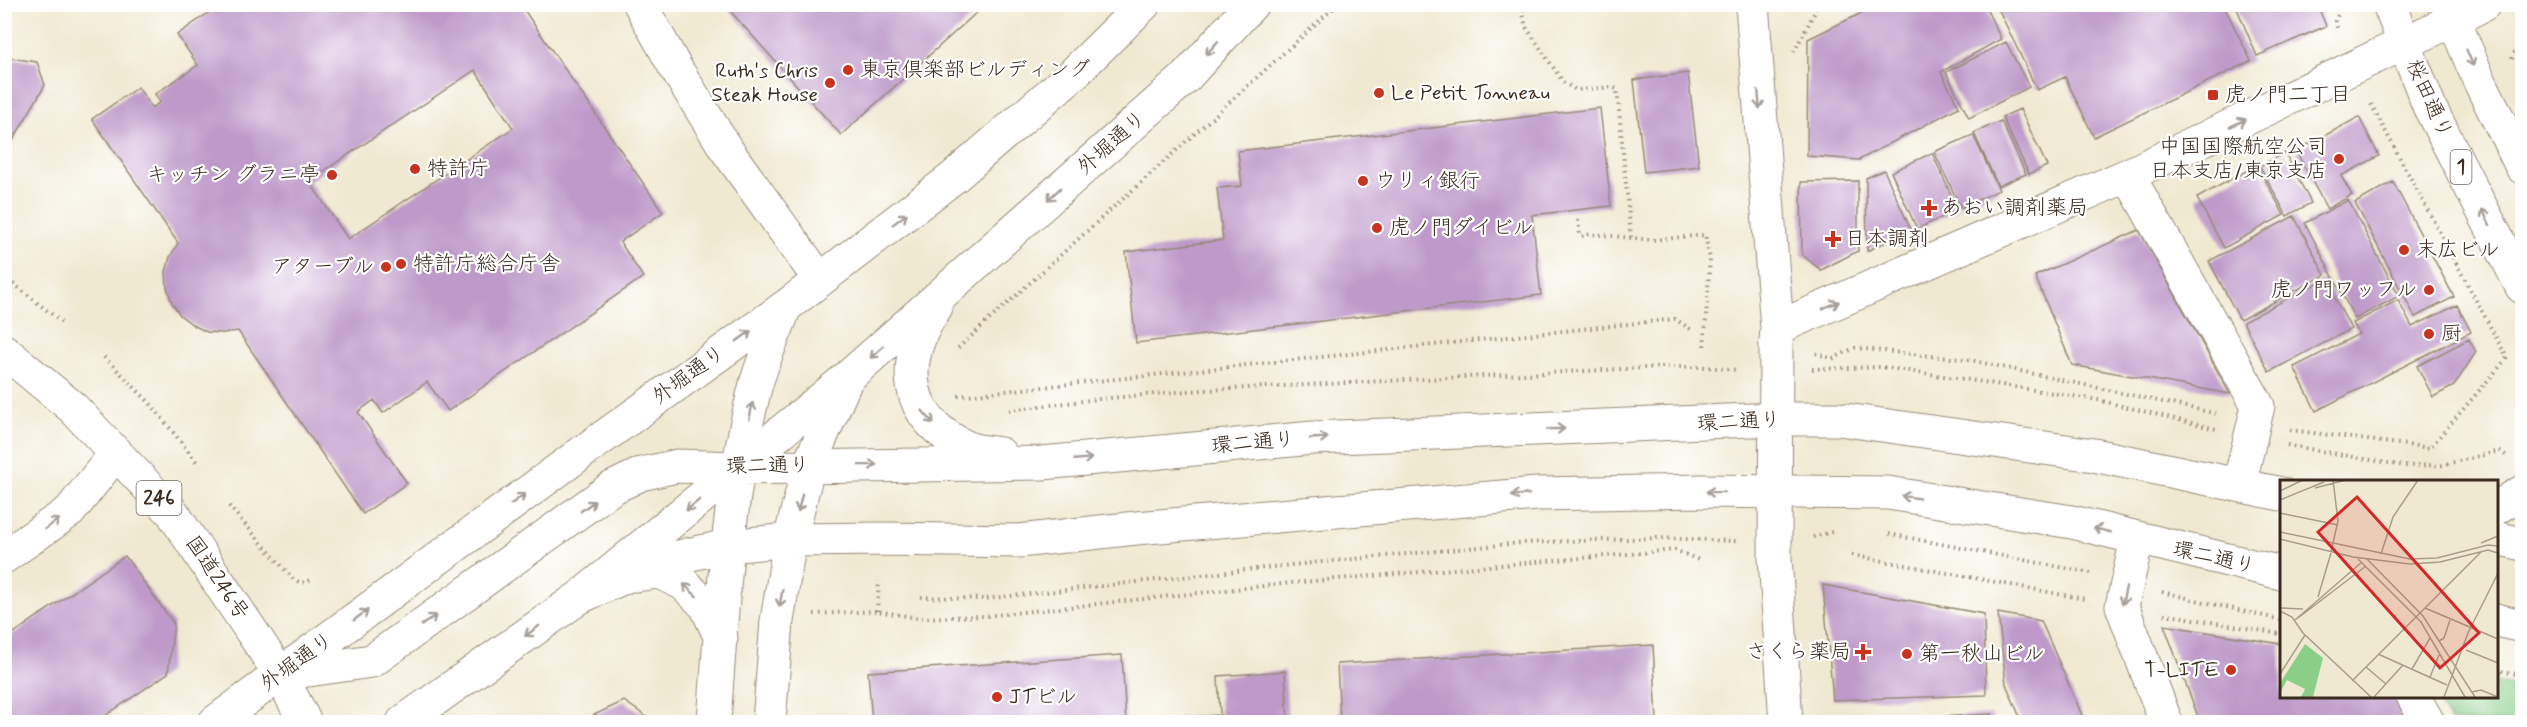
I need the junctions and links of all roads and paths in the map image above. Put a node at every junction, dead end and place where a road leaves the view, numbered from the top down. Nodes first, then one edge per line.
1 (640, 4) edge
2 (1144, 4) edge
3 (1252, 4) edge
4 (1338, 4) edge
5 (1521, 4) edge
6 (1752, 4) edge
7 (1819, 4) edge
8 (2338, 4) edge
9 (2389, 4) edge
10 (2484, 4) edge
11 (2450, 12) edge
12 (2339, 30) dead end
13 (2523, 34) edge
14 (2405, 44) junction
15 (1791, 58) dead end
16 (2510, 65) dead end
17 (2371, 104) dead end
18 (2523, 166) edge
19 (2128, 175) junction
20 (1578, 220) dead end
21 (1631, 237) junction
22 (4, 276) edge
23 (820, 280) junction
24 (2523, 287) edge
25 (949, 288) junction
26 (784, 307) junction
27 (64, 324) dead end
28 (1692, 330) dead end
29 (1776, 346) junction
30 (1704, 349) dead end
31 (4, 351) edge
32 (956, 351) dead end
33 (1816, 353) dead end
34 (104, 357) dead end
35 (847, 378) junction
36 (948, 398) dead end
37 (1009, 410) dead end
38 (1776, 419) junction
39 (2252, 430) junction
40 (116, 453) junction
41 (2512, 460) dead end
42 (1042, 463) junction
43 (199, 465) dead end
44 (809, 465) junction
45 (739, 468) junction
46 (2239, 485) junction
47 (1776, 492) junction
48 (2523, 492) edge
49 (2280, 494) edge
50 (229, 506) dead end
51 (2497, 507) edge
52 (1839, 530) dead end
53 (1883, 533) dead end
54 (2497, 538) edge
55 (2137, 539) junction
56 (790, 540) junction
57 (1776, 540) junction
58 (2523, 544) edge
59 (727, 546) junction
60 (1852, 555) dead end
61 (4, 557) edge
62 (1699, 560) dead end
63 (2280, 573) edge
64 (628, 576) junction
65 (310, 580) dead end
66 (879, 580) dead end
67 (2125, 595) junction
68 (580, 597) junction
69 (921, 597) dead end
70 (877, 611) junction
71 (813, 614) dead end
72 (2280, 620) edge
73 (2497, 620) edge
74 (2523, 626) edge
75 (2280, 634) edge
76 (721, 639) junction
77 (2497, 670) edge
78 (280, 674) junction
79 (2523, 675) edge
80 (2415, 697) edge
81 (215, 723) edge
82 (305, 723) edge
83 (402, 723) edge
84 (714, 723) edge
85 (770, 723) edge
86 (1786, 723) edge
87 (2166, 723) edge
88 (2428, 723) edge

1 - 23 main road
23 -> 2 main road, 外堀通り
3 -> 25 main road, 外堀通り
4 - 32 path
5 - 21 path
6 -> 29 main road
7 - 15 path
8 - 12 path
9 - 14 main road, 桜田通り / 1
10 - 11 main road
11 - 14 main road
11 -> 18 main road
13 - 16 path
19 -> 14 main road
24 -> 14 main road, 桜田通り / 1
17 - 39 path
29 -> 19 main road
19 - 39 main road
20 - 21 path
21 - 30 path
22 - 27 path
23 - 26 main road, 外堀通り
25 -> 35 main road, 外堀通り
25 -> 42 main road
45 -> 26 main road
78 -> 26 main road, 外堀通り
28 - 36 path
29 - 37 path
29 - 38 main road
29 - 39 path
31 - 40 main road, 国道246号 / 246
33 - 39 path
34 - 43 path
35 - 44 main road
35 - 45 main road, 外堀通り
42 -> 38 main road, 環二通り
38 - 46 main road, 環二通り
38 - 47 main road
39 - 41 path
39 - 46 main road
61 -> 40 main road
40 - 78 main road, 国道246号 / 246
44 -> 42 main road, 環二通り
44 - 45 main road, 環二通り
44 -> 56 main road
45 - 59 main road
45 -> 68 main road, 外堀通り
78 -> 45 main road, 環二通り
46 - 49 main road, 環二通り
55 -> 47 main road, 環二通り
47 -> 56 main road, 環二通り
47 - 57 main road
48 - 51 main road
50 - 65 path
52 - 57 path
53 - 67 path
54 - 58 main road
55 - 63 main road, 環二通り
55 - 67 main road
56 - 59 main road, 環二通り
56 -> 85 main road
57 - 69 path
57 - 86 main road
59 - 64 main road, 環二通り
59 - 76 main road
60 - 67 path
62 - 70 path
64 - 68 main road, 環二通り
76 -> 64 main road
66 - 70 path
67 - 72 path
67 - 75 path
67 - 87 main road
68 -> 83 main road, 外堀通り
70 - 71 path
73 - 74 main road
76 - 84 main road
77 - 79 path
78 - 81 main road, 外堀通り
78 - 82 main road, 国道246号 / 246
80 - 88 main road

